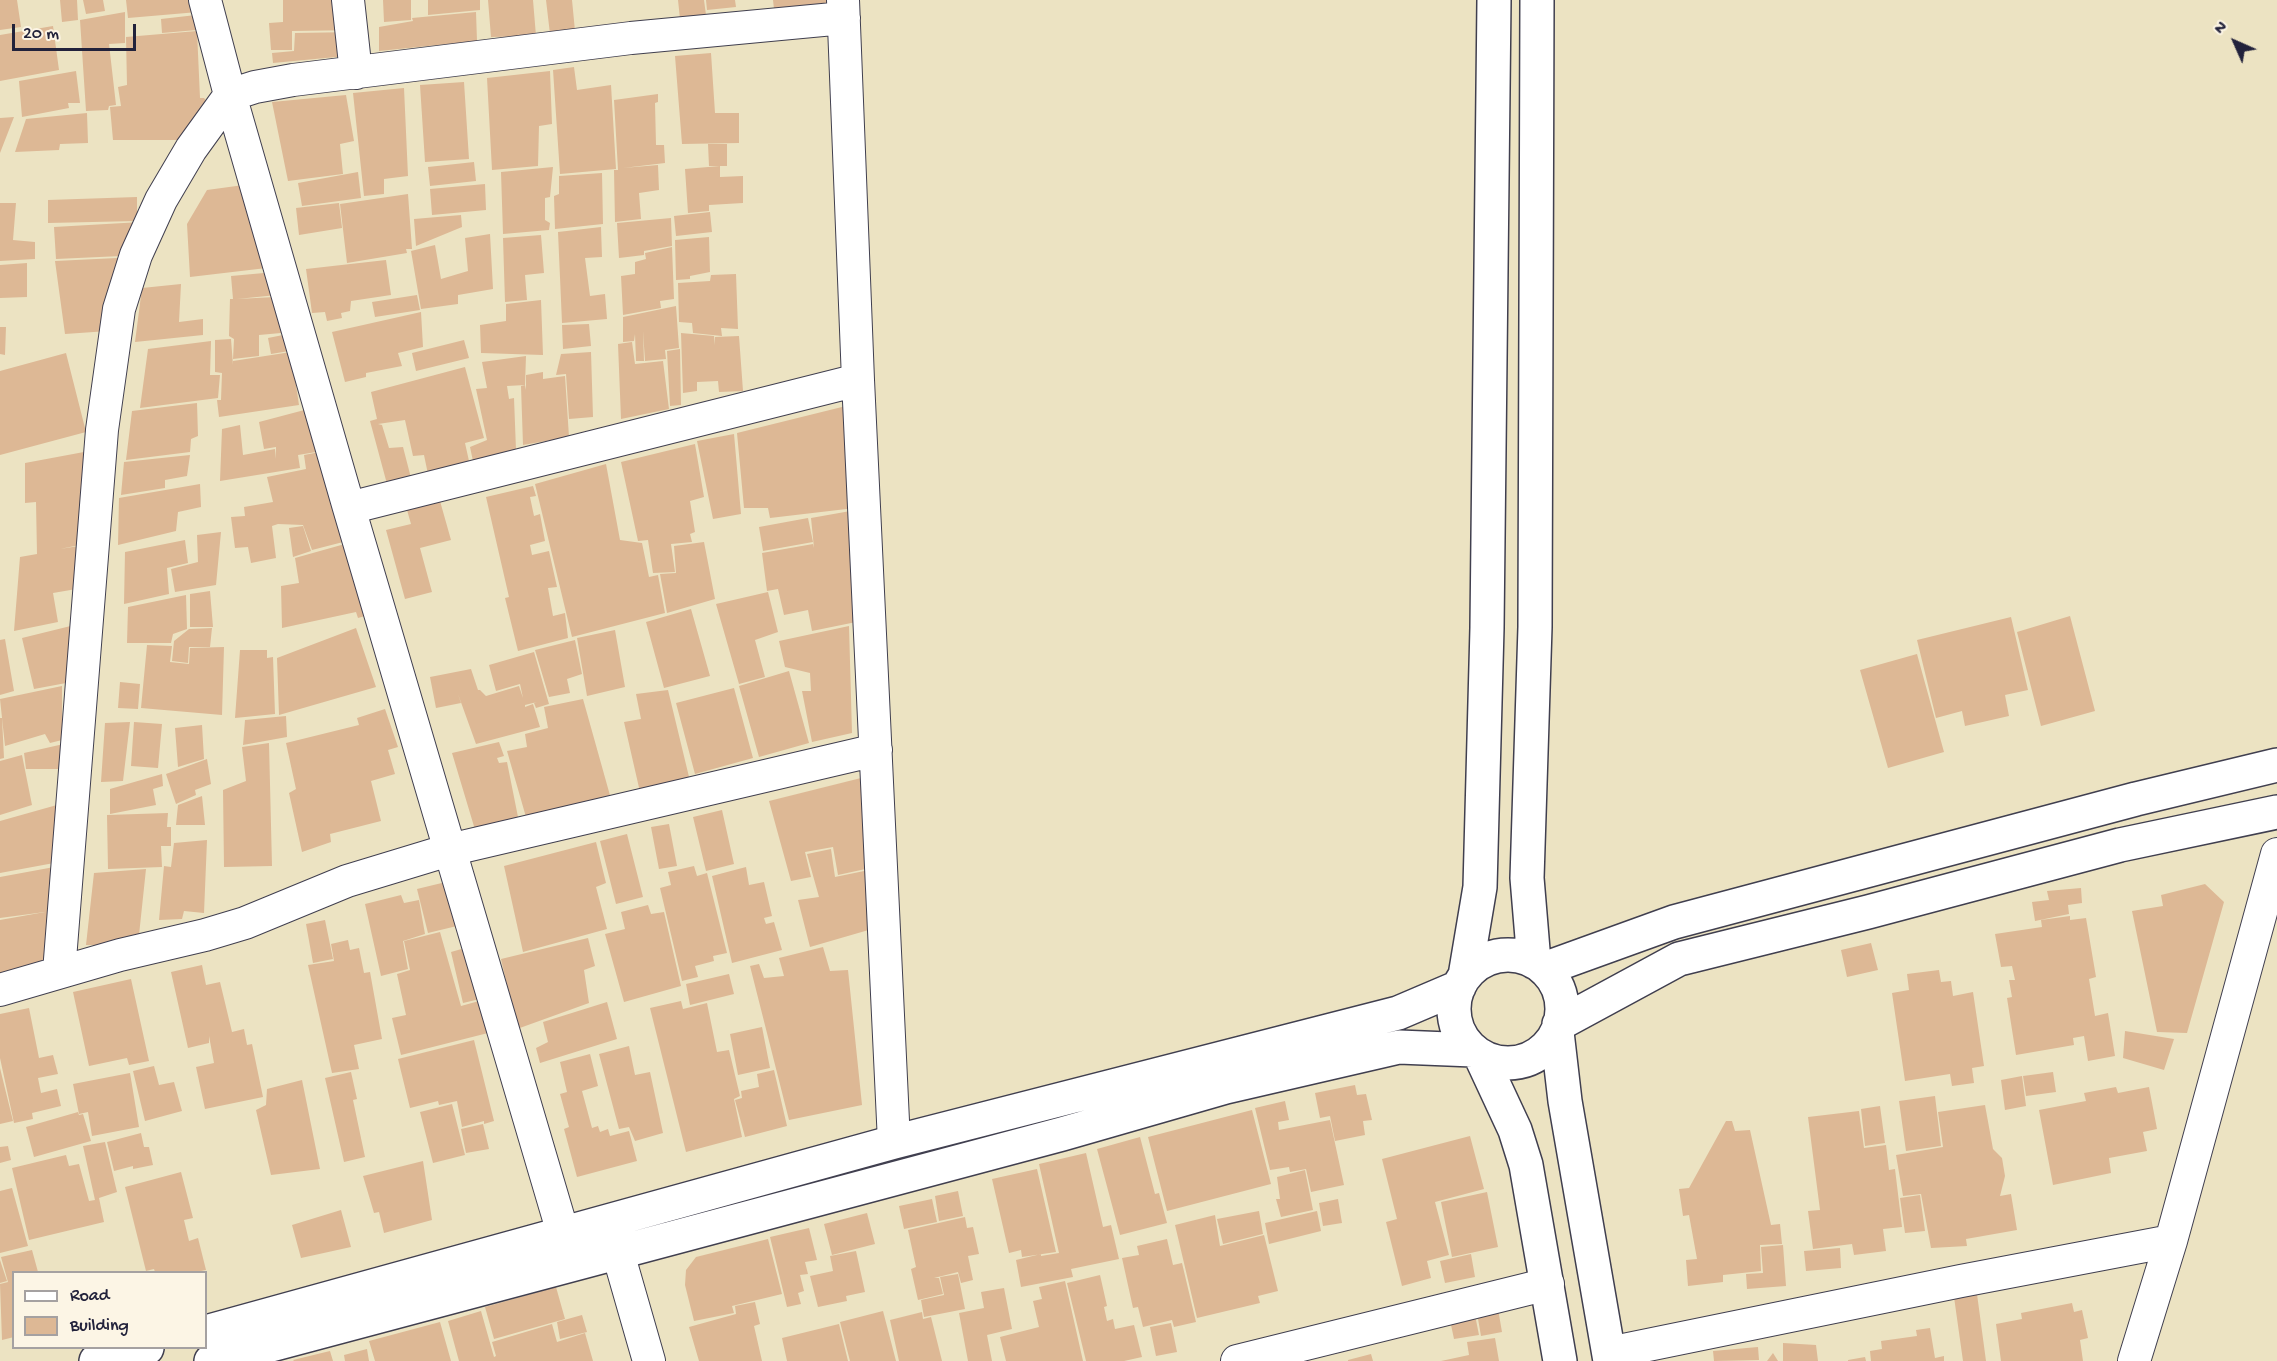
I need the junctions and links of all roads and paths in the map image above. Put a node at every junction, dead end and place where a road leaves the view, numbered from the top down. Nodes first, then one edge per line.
1 (205, 0) edge
2 (348, 0) edge
3 (1494, 0) edge
4 (1537, 0) edge
5 (843, 9) edge
6 (356, 73) junction
7 (230, 95) junction
8 (858, 380) junction
9 (349, 508) junction
10 (876, 750) junction
11 (2277, 765) edge
12 (2277, 812) edge
13 (449, 850) junction
14 (2277, 854) edge
15 (1539, 965) junction
16 (59, 972) junction
17 (1462, 981) junction
18 (0, 990) edge
19 (1558, 1028) junction
20 (1477, 1054) junction
21 (894, 1142) junction
22 (563, 1233) junction
23 (2171, 1241) junction
24 (618, 1253) junction
25 (1548, 1284) junction
26 (207, 1332) edge
27 (140, 1349) edge
28 (1609, 1357) edge
29 (96, 1361) edge
30 (211, 1361) edge
31 (649, 1361) edge
32 (1237, 1361) edge
33 (1560, 1361) edge
34 (2134, 1361) edge

1 - 7 street
2 - 6 street
3 - 17 street
4 - 15 street
5 - 6 street
5 - 8 street
6 - 7 street
7 - 9 street
7 - 16 street
8 - 9 street
8 - 10 street
9 - 13 street
10 - 13 street
10 - 21 street
11 - 15 street
12 - 19 street
13 - 16 street
13 - 22 street
14 - 23 street
15 - 17 street
15 - 19 street
16 - 18 street
17 - 20 street
17 - 21 street
19 - 20 street
19 - 28 street
20 - 24 street
20 - 25 street
21 - 22 street
22 - 26 street
23 - 28 street
23 - 34 street
24 - 30 street
24 - 31 street
25 - 32 street
25 - 33 street
27 - 29 street

